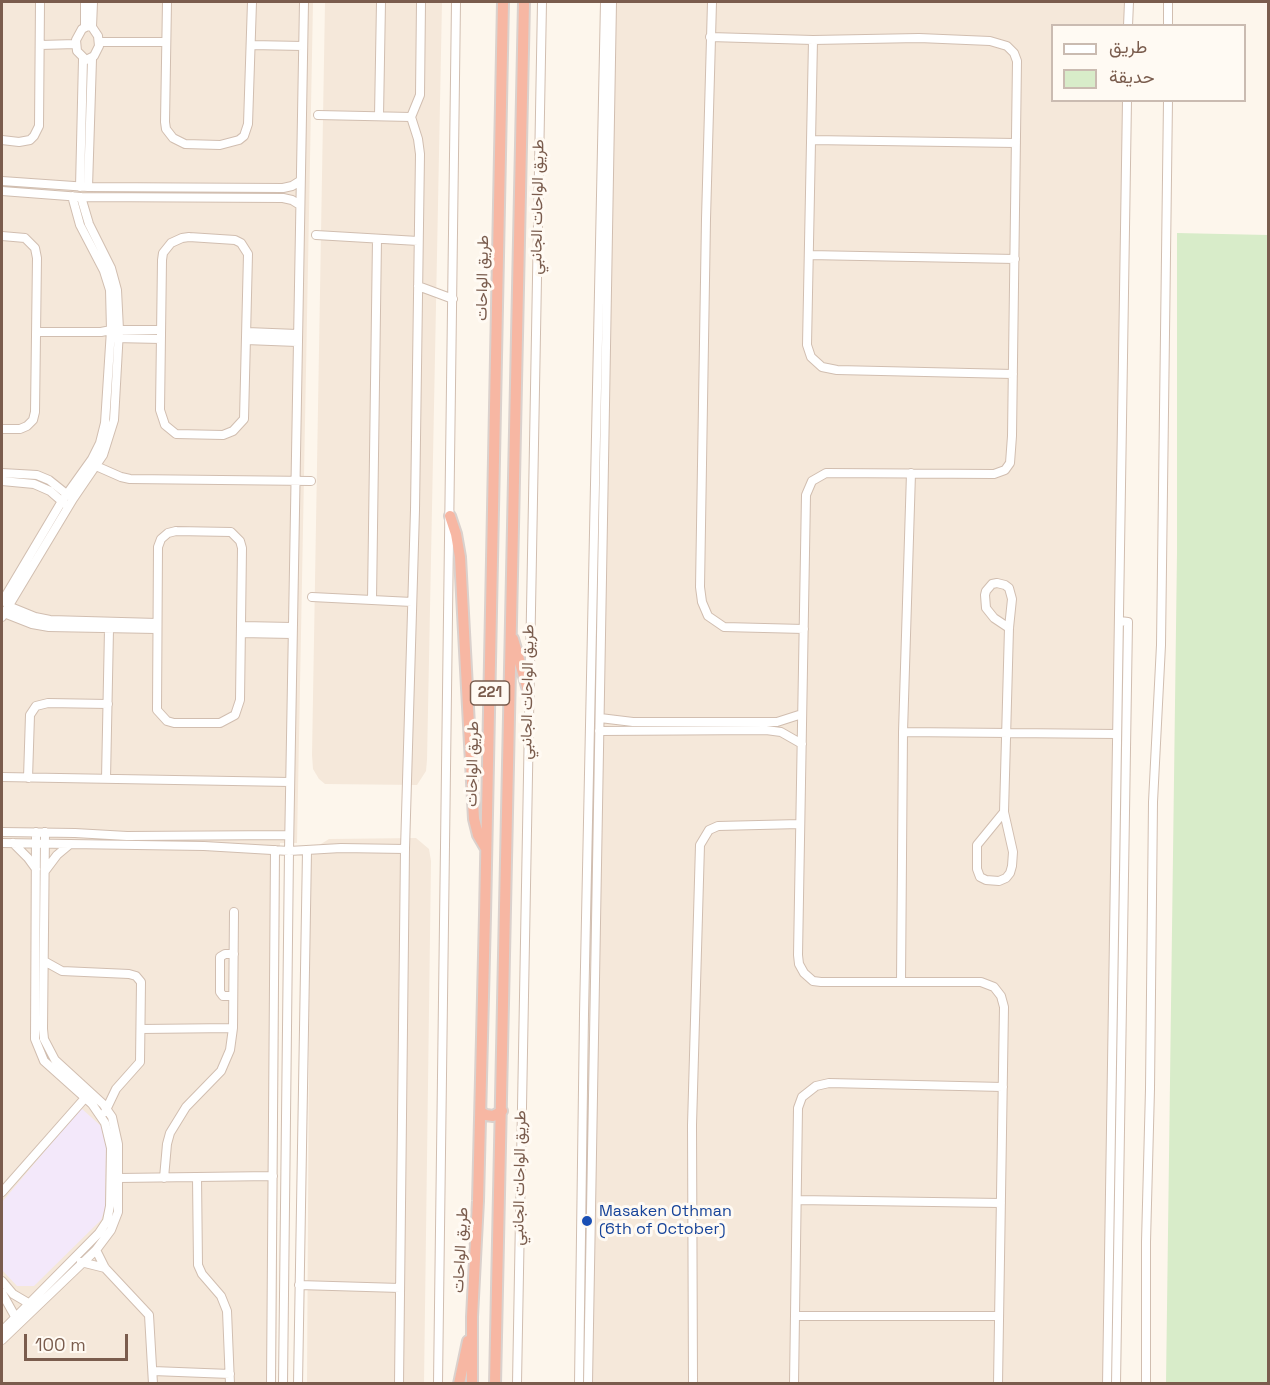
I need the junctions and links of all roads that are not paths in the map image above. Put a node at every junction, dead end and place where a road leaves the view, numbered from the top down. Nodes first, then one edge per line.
1 (40, 2) edge
2 (85, 2) edge
3 (93, 2) edge
4 (167, 2) edge
5 (252, 2) edge
6 (304, 2) edge
7 (381, 2) edge
8 (421, 2) edge
9 (456, 2) edge
10 (503, 2) edge
11 (524, 2) edge
12 (542, 2) edge
13 (604, 2) edge
14 (612, 2) edge
15 (712, 2) edge
16 (1129, 2) edge
17 (1168, 2) edge
18 (1128, 24) edge
19 (1168, 24) edge
20 (89, 27) junction
21 (710, 37) junction
22 (813, 40) junction
23 (99, 42) junction
24 (166, 42) junction
25 (76, 44) junction
26 (40, 45) junction
27 (250, 45) junction
28 (303, 46) junction
29 (87, 59) junction
30 (607, 69) junction
31 (1127, 102) edge
32 (1168, 102) edge
33 (318, 115) dead end
34 (379, 116) junction
35 (411, 117) junction
36 (2, 140) edge
37 (811, 140) junction
38 (1016, 143) junction
39 (2, 181) edge
40 (300, 181) junction
41 (49, 185) junction
42 (84, 187) junction
43 (118, 188) junction
44 (2, 191) edge
45 (48, 194) junction
46 (72, 196) junction
47 (81, 197) junction
48 (117, 197) junction
49 (300, 205) junction
50 (316, 235) dead end
51 (2, 236) edge
52 (377, 239) junction
53 (418, 241) junction
54 (809, 255) junction
55 (1015, 259) junction
56 (418, 286) junction
57 (597, 298) junction
58 (608, 298) junction
59 (453, 299) junction
60 (36, 332) junction
61 (115, 334) junction
62 (161, 334) junction
63 (247, 336) junction
64 (297, 338) junction
65 (1013, 374) junction
66 (2, 429) edge
67 (96, 466) junction
68 (2, 473) edge
69 (910, 473) junction
70 (23, 478) junction
71 (295, 481) junction
72 (311, 481) dead end
73 (2, 482) edge
74 (67, 500) junction
75 (450, 516) junction
76 (312, 597) dead end
77 (372, 600) junction
78 (412, 602) junction
79 (4, 609) edge
80 (1124, 621) junction
81 (66, 624) junction
82 (157, 626) junction
83 (109, 628) junction
84 (510, 628) junction
85 (1009, 628) junction
86 (804, 629) junction
87 (241, 630) junction
88 (292, 630) junction
89 (528, 690) junction
90 (108, 704) junction
91 (802, 714) junction
92 (600, 718) junction
93 (599, 731) junction
94 (903, 732) junction
95 (1006, 733) junction
96 (1117, 734) junction
97 (802, 744) junction
98 (2, 777) edge
99 (28, 778) junction
100 (106, 779) junction
101 (290, 782) junction
102 (1004, 812) junction
103 (800, 824) junction
104 (2, 832) edge
105 (36, 832) junction
106 (45, 832) junction
107 (289, 835) junction
108 (2, 843) edge
109 (13, 843) junction
110 (40, 844) junction
111 (69, 844) junction
112 (405, 849) junction
113 (487, 849) junction
114 (275, 850) junction
115 (289, 851) junction
116 (307, 851) junction
117 (597, 866) junction
118 (588, 867) junction
119 (36, 869) junction
120 (45, 871) junction
121 (1115, 888) junction
122 (1124, 888) junction
123 (234, 912) dead end
124 (234, 954) junction
125 (44, 961) junction
126 (62, 971) junction
127 (39, 981) junction
128 (901, 982) junction
129 (233, 996) junction
130 (584, 1014) junction
131 (595, 1015) junction
132 (233, 1028) junction
133 (141, 1029) junction
134 (1003, 1087) junction
135 (116, 1089) junction
136 (85, 1098) junction
137 (95, 1102) junction
138 (502, 1111) junction
139 (104, 1112) junction
140 (481, 1112) junction
141 (273, 1176) junction
142 (197, 1177) junction
143 (119, 1178) junction
144 (164, 1178) junction
145 (2, 1192) edge
146 (797, 1200) junction
147 (1001, 1203) junction
148 (96, 1250) junction
149 (75, 1257) junction
150 (82, 1264) junction
151 (105, 1268) junction
152 (2, 1281) edge
153 (298, 1285) junction
154 (400, 1288) junction
155 (2, 1293) edge
156 (32, 1305) junction
157 (795, 1316) junction
158 (999, 1316) junction
159 (472, 1317) junction
160 (272, 1318) junction
161 (284, 1319) junction
162 (17, 1320) junction
163 (2, 1330) edge
164 (2, 1340) edge
165 (579, 1359) junction
166 (588, 1359) junction
167 (1111, 1370) junction
168 (153, 1371) junction
169 (230, 1374) junction
170 (153, 1383) edge
171 (230, 1383) edge
172 (271, 1383) edge
173 (283, 1383) edge
174 (298, 1383) edge
175 (399, 1383) edge
176 (438, 1383) edge
177 (459, 1383) edge
178 (472, 1383) edge
179 (495, 1383) edge
180 (517, 1383) edge
181 (579, 1383) edge
182 (588, 1383) edge
183 (693, 1383) edge
184 (794, 1383) edge
185 (998, 1383) edge
186 (1107, 1383) edge
187 (1116, 1383) edge
188 (1146, 1383) edge

1 - 26 street
2 - 20 street
3 - 20 street
4 - 24 street
5 - 27 street
6 - 28 street
7 - 34 street
8 - 35 street
9 - 59 street
10 - 113 highway, طريق الواحات / 221
11 - 84 highway, 221
12 - 89 street, طريق الواحات الجانبي
13 - 30 street
14 - 30 street
15 - 21 street
16 - 18 street
17 - 19 street
20 - 23 street
20 - 25 street
21 - 22 street
21 - 86 street
22 - 37 street
22 - 38 street
23 - 24 street
23 - 29 street
24 - 27 street
25 - 26 street
25 - 29 street
26 - 36 street
27 - 28 street
28 - 40 street
29 - 42 street
30 - 57 street
30 - 58 street
31 - 80 street
32 - 188 street
33 - 34 street
34 - 35 street
35 - 53 street
37 - 38 street
37 - 54 street
38 - 55 street
39 - 41 street
40 - 43 street
40 - 49 street
41 - 42 street
41 - 45 street
42 - 43 street
43 - 48 street
44 - 45 street
45 - 46 street
46 - 47 street
46 - 61 street
47 - 48 street
47 - 61 street
48 - 49 street
49 - 64 street
50 - 52 street
51 - 60 street
52 - 53 street
52 - 77 street
53 - 56 street
54 - 55 street
54 - 65 street
55 - 65 street
56 - 59 street
56 - 78 street
57 - 58 street
57 - 118 street
58 - 92 street
59 - 75 street
60 - 61 street
60 - 66 street
61 - 62 street
61 - 67 street
61 - 74 street
62 - 63 street
62 - 63 street
63 - 64 street
64 - 71 street
65 - 69 street
67 - 71 street
67 - 74 street
68 - 70 street
69 - 86 street
69 - 94 street
70 - 73 street
70 - 74 street
71 - 72 street
71 - 88 street
74 - 79 street
75 - 113 highway
75 - 176 street
76 - 77 street
77 - 78 street
78 - 112 street
79 - 81 street
80 - 96 street
80 - 122 street
81 - 82 street
81 - 83 street
82 - 83 street
82 - 87 street
82 - 87 street
83 - 90 street
84 - 89 highway
84 - 138 highway, 221
85 - 85 street
85 - 95 street
86 - 91 street
87 - 88 street
88 - 101 street
89 - 180 street, طريق الواحات الجانبي
90 - 99 street
90 - 100 street
91 - 92 street
91 - 97 street
92 - 93 street
93 - 97 street
93 - 117 street
94 - 95 street
94 - 128 street
95 - 96 street
95 - 102 street
96 - 121 street
97 - 103 street
98 - 99 street
99 - 100 street
100 - 101 street
101 - 107 street
102 - 102 street
103 - 128 street
103 - 183 street
104 - 105 street
105 - 106 street
105 - 110 street
106 - 107 street
106 - 110 street
107 - 115 street
108 - 109 street
109 - 110 street
109 - 119 street
110 - 111 street
110 - 119 street
110 - 120 street
111 - 114 street
111 - 120 street
112 - 116 street
112 - 154 street
113 - 140 highway, طريق الواحات / 221
114 - 115 street
114 - 141 street
115 - 116 street
115 - 161 street
116 - 153 street
117 - 118 street
117 - 131 street
118 - 130 street
119 - 127 street
120 - 125 street
121 - 122 street
121 - 167 street
122 - 167 street
123 - 124 street
124 - 129 street
124 - 129 street
125 - 126 street
125 - 127 street
126 - 127 street
126 - 133 street
127 - 136 street
127 - 137 street
128 - 134 street
129 - 132 street
130 - 131 street
130 - 165 street
131 - 166 street
132 - 133 street
132 - 144 street
133 - 135 street
134 - 146 street
134 - 147 street
135 - 137 street
135 - 139 street
136 - 137 street
136 - 145 street
137 - 139 street
138 - 140 highway
138 - 179 highway, 221
139 - 143 street
139 - 149 street
140 - 159 highway, طريق الواحات / 221
141 - 142 street
141 - 160 street
142 - 144 street
142 - 169 street
143 - 144 street
143 - 148 street
146 - 147 street
146 - 157 street
147 - 158 street
148 - 150 street
148 - 151 street
149 - 150 street
149 - 156 street
150 - 151 street
150 - 156 street
151 - 168 street
152 - 156 street
153 - 154 street
153 - 174 street
154 - 175 street
155 - 162 street
156 - 162 street
157 - 158 street
157 - 184 street
158 - 185 street
159 - 177 highway
159 - 178 highway, طريق الواحات / 221
160 - 161 street
160 - 172 street
161 - 173 street
162 - 163 street
162 - 164 street
165 - 166 street
165 - 181 street
166 - 182 street
167 - 186 street
167 - 187 street
168 - 169 street
168 - 170 street
169 - 171 street

